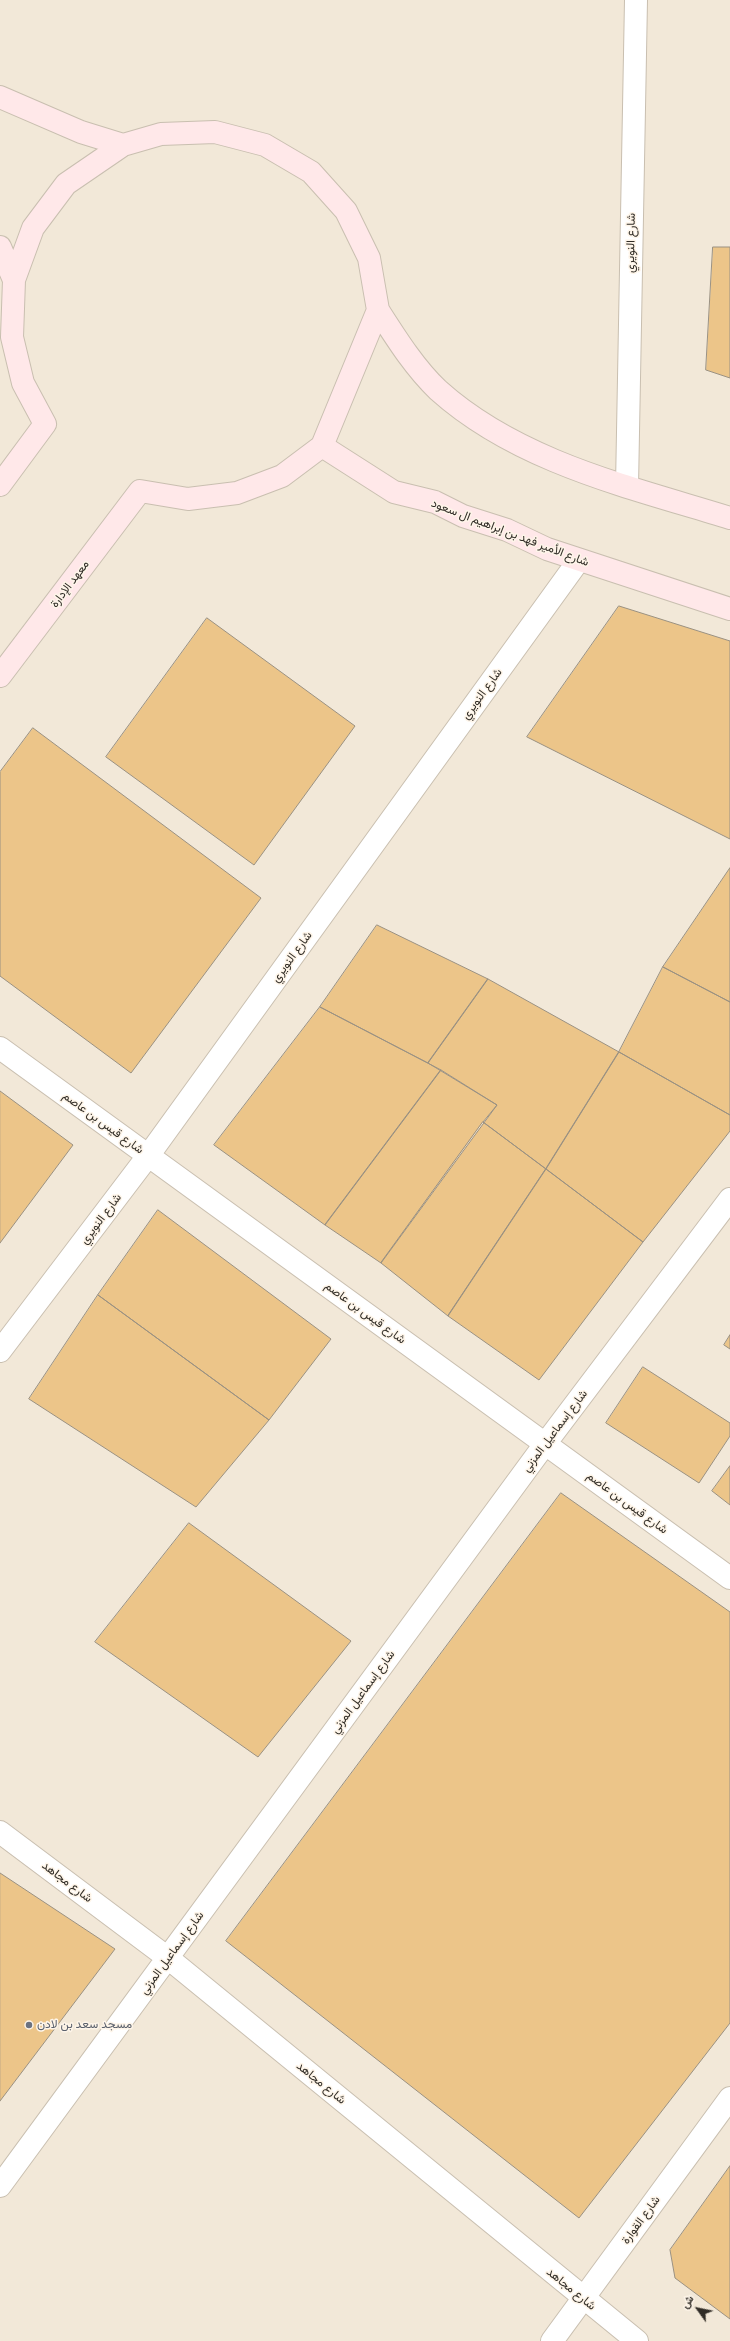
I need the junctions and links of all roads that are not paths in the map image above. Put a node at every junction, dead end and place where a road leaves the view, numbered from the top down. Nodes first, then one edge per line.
1 (636, 0) edge
2 (0, 97) edge
3 (123, 145) junction
4 (0, 247) edge
5 (14, 280) junction
6 (378, 310) junction
7 (322, 446) junction
8 (0, 485) edge
9 (627, 486) junction
10 (730, 518) edge
11 (579, 560) junction
12 (730, 609) edge
13 (0, 676) edge
14 (0, 1048) edge
15 (148, 1156) junction
16 (730, 1200) edge
17 (0, 1351) edge
18 (545, 1444) junction
19 (730, 1578) edge
20 (0, 1832) edge
21 (168, 1958) junction
22 (730, 2098) edge
23 (0, 2186) edge
24 (583, 2298) junction
25 (552, 2341) edge
26 (637, 2341) edge

1 - 9 street, شارع النويري
2 - 3 main road
3 - 5 main road
3 - 6 main road
4 - 5 main road
5 - 8 main road
6 - 7 main road
6 - 9 main road
7 - 11 main road, شارع الأمير فهد بن إبراهيم ال سعود
7 - 13 main road, معهد الإدارة
9 - 10 main road
11 - 12 main road, شارع الأمير فهد بن إبراهيم ال سعود
11 - 15 street, شارع النويري
14 - 15 street, شارع قيس بن عاصم
15 - 17 street, شارع النويري
15 - 18 street, شارع قيس بن عاصم
16 - 18 street, شارع إسماعيل المزني
18 - 19 street, شارع قيس بن عاصم
18 - 21 street, شارع إسماعيل المزني
20 - 21 street, شارع مجاهد
21 - 23 street, شارع إسماعيل المزني
21 - 24 street, شارع مجاهد
22 - 24 street, شارع القوارة
24 - 25 street, شارع القوارة
24 - 26 street, شارع مجاهد

